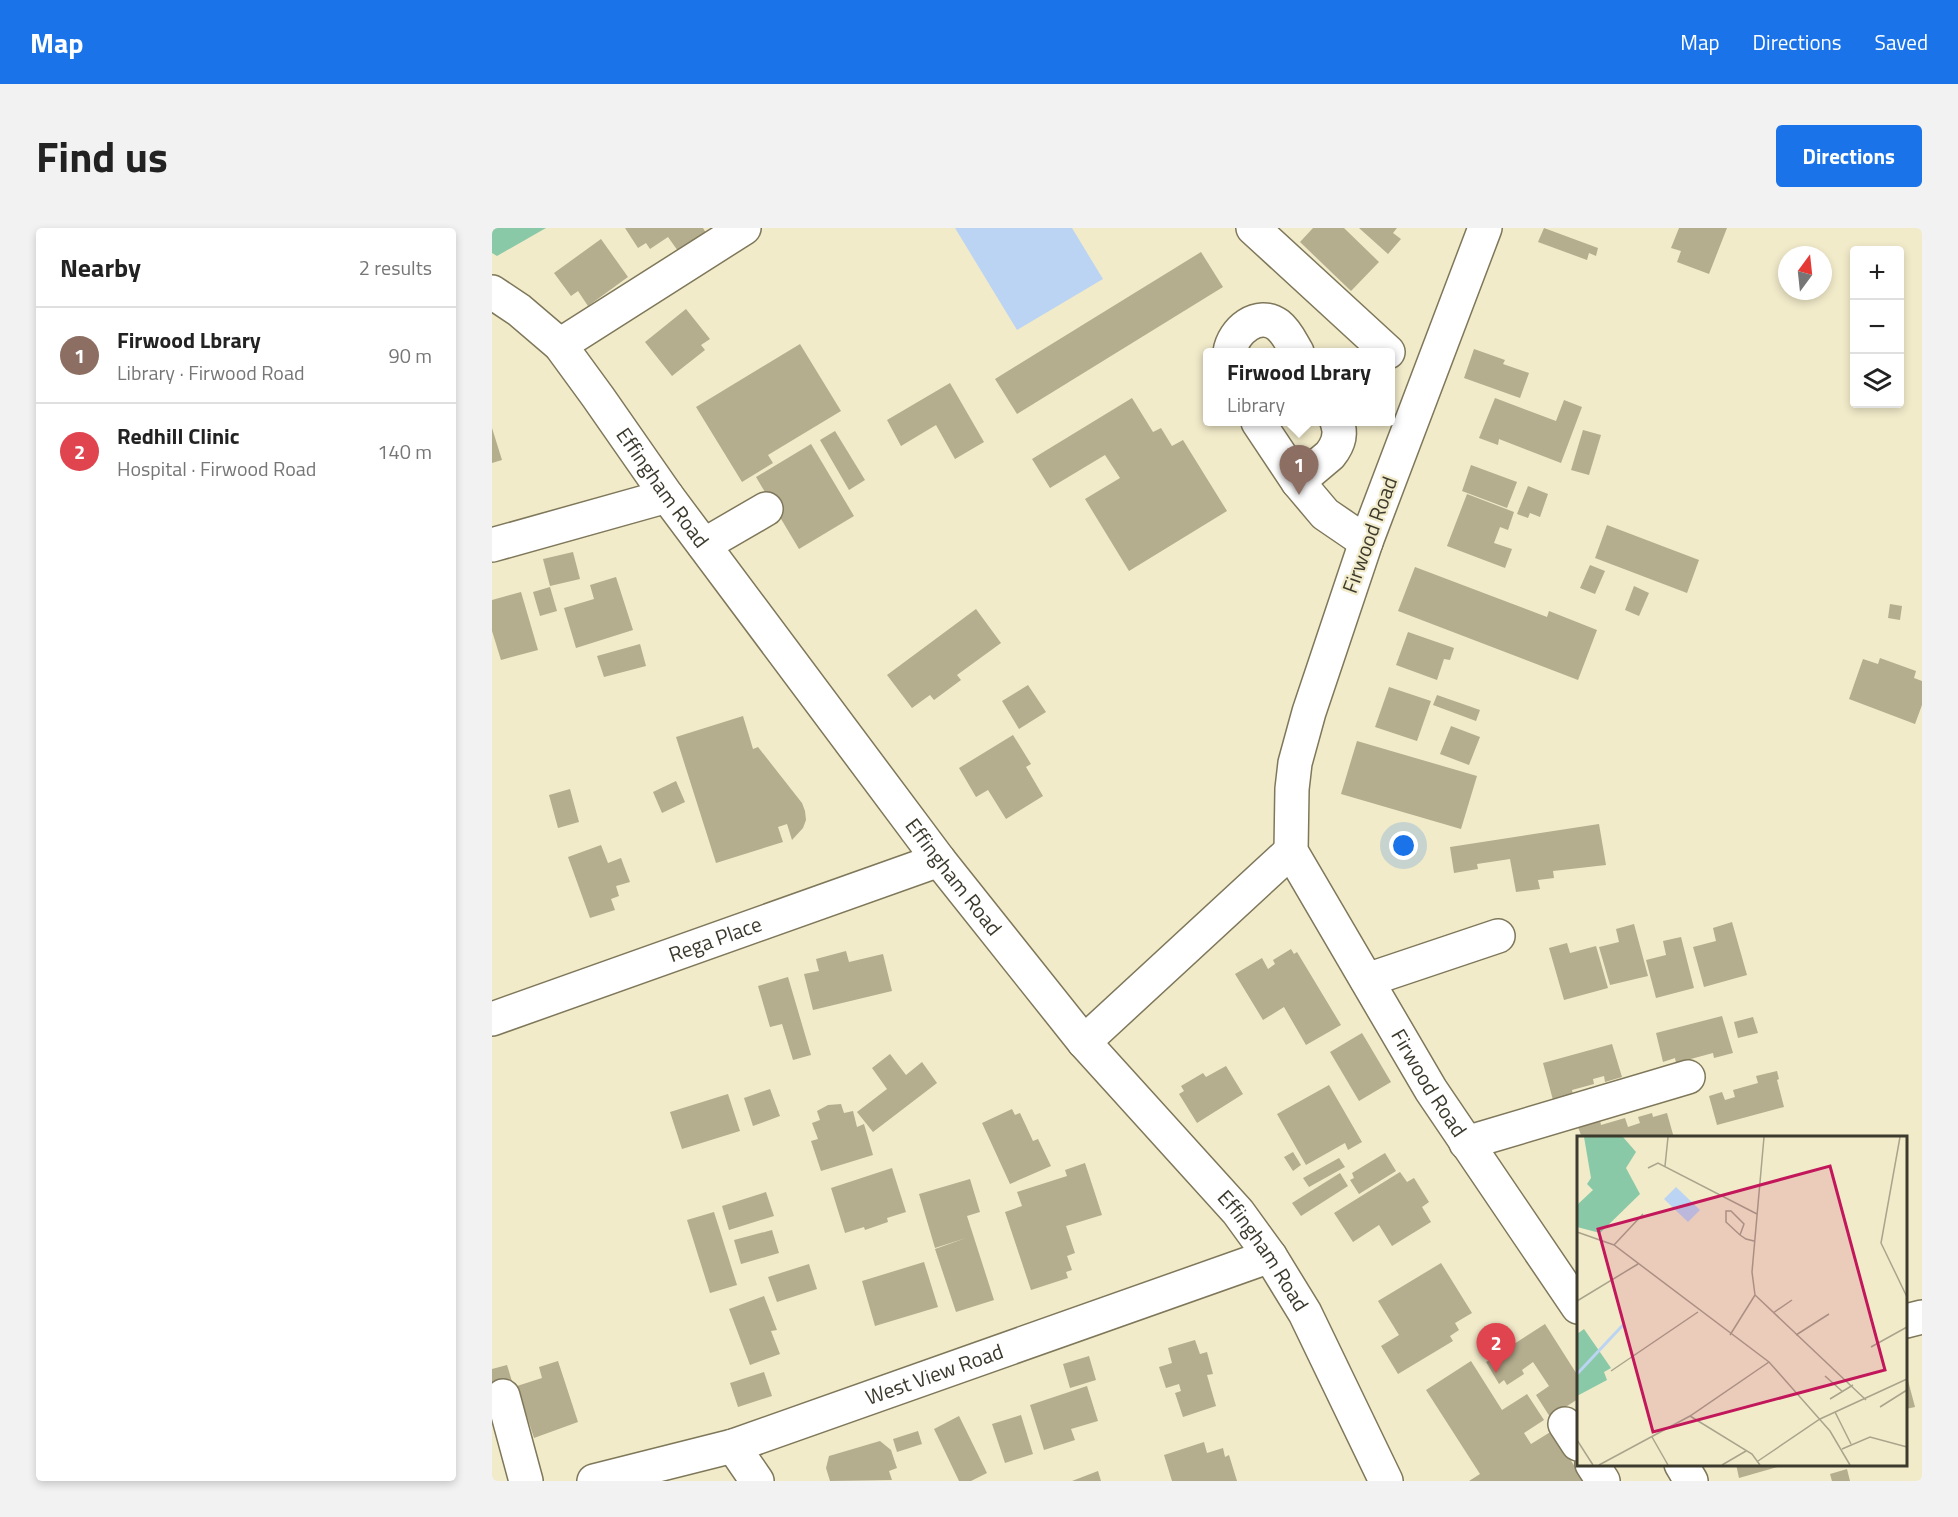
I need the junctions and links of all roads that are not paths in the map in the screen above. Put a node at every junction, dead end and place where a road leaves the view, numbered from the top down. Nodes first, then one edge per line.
1 (744, 228) edge
2 (1253, 228) edge
3 (1485, 228) edge
4 (492, 292) edge
5 (560, 345) junction
6 (1231, 348) edge
7 (1295, 348) edge
8 (1383, 348) edge
9 (1395, 360) edge
10 (1425, 387) junction
11 (1261, 426) edge
12 (1338, 426) edge
13 (1298, 482) junction
14 (667, 496) junction
15 (766, 509) dead end
16 (1366, 542) junction
17 (492, 545) edge
18 (704, 546) junction
19 (1291, 851) junction
20 (939, 860) junction
21 (1498, 936) dead end
22 (1366, 980) junction
23 (492, 1019) edge
24 (1084, 1042) junction
25 (1688, 1077) dead end
26 (1466, 1143) junction
27 (1270, 1256) junction
28 (1577, 1306) edge
29 (1922, 1317) edge
30 (1907, 1321) edge
31 (503, 1396) dead end
32 (733, 1446) junction
33 (1593, 1466) edge
34 (1682, 1466) edge
35 (526, 1481) edge
36 (594, 1481) edge
37 (758, 1481) edge
38 (1386, 1481) edge
39 (1603, 1481) edge
40 (1691, 1481) edge

1 - 5 street
2 - 8 street
3 - 10 street, Firwood Road
4 - 5 street, Effingham Road
5 - 14 street, Effingham Road
6 - 7 street
9 - 10 street
10 - 16 street, Firwood Road
11 - 13 street
12 - 13 street
13 - 16 street
14 - 17 street
14 - 18 street, Effingham Road
15 - 18 street
16 - 19 street, Firwood Road
18 - 20 street, Effingham Road
19 - 22 street, Firwood Road
19 - 24 street
20 - 23 street, Rega Place
20 - 24 street, Effingham Road
21 - 22 street
22 - 26 street, Firwood Road
24 - 27 street, Effingham Road
25 - 26 street
26 - 28 street, Firwood Road
27 - 32 street, West View Road
27 - 38 street, Effingham Road
29 - 30 street
31 - 35 street
32 - 36 street, West View Road
32 - 37 street
33 - 39 street
34 - 40 street

